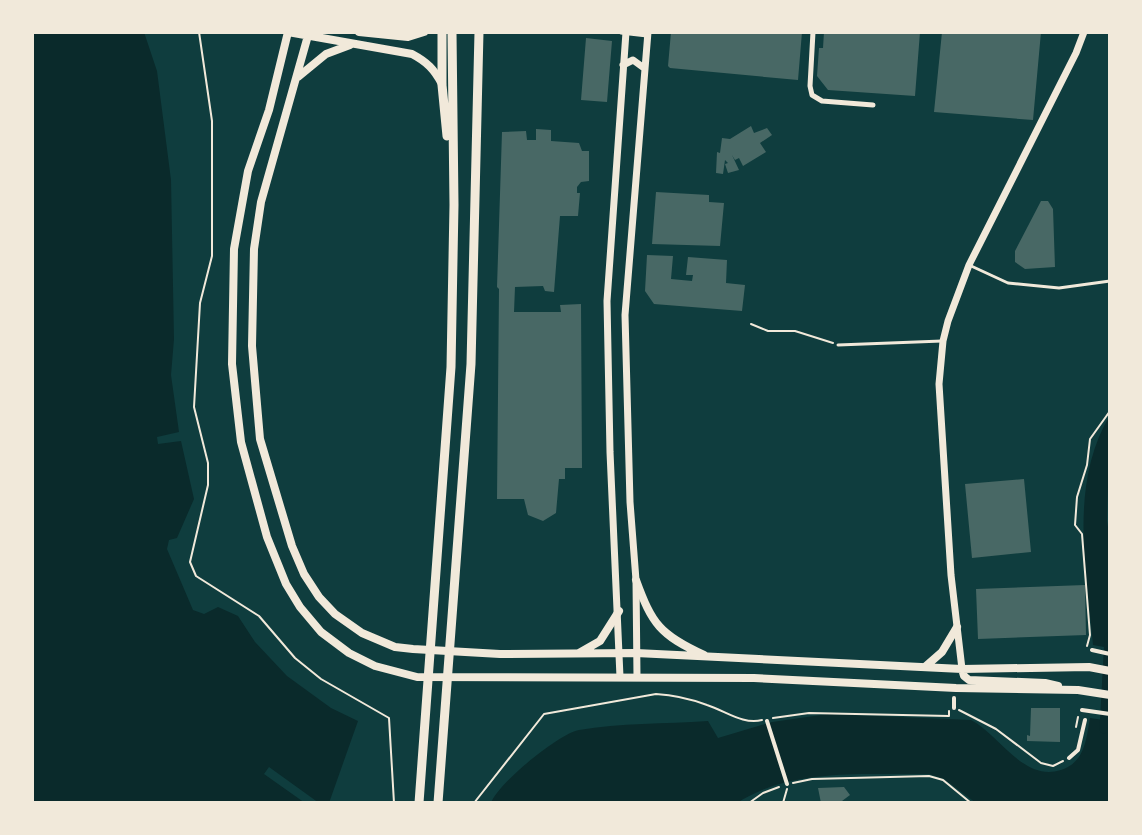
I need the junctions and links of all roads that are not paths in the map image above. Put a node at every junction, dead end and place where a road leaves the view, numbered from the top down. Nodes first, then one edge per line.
1 (288, 32) edge
2 (359, 32) edge
3 (424, 32) edge
4 (442, 32) edge
5 (452, 32) edge
6 (479, 32) edge
7 (487, 32) edge
8 (624, 32) edge
9 (813, 32) edge
10 (1084, 32) edge
11 (648, 33) edge
12 (308, 34) edge
13 (354, 43) junction
14 (478, 52) junction
15 (623, 65) junction
16 (644, 68) junction
17 (296, 79) junction
18 (442, 85) junction
19 (873, 105) dead end
20 (454, 205) junction
21 (969, 265) junction
22 (1110, 281) edge
23 (943, 341) junction
24 (838, 345) road end
25 (636, 580) junction
26 (636, 593) junction
27 (623, 597) junction
28 (619, 611) junction
29 (957, 627) junction
30 (1092, 650) dead end
31 (636, 653) junction
32 (621, 654) junction
33 (1110, 654) edge
34 (574, 655) junction
35 (708, 657) junction
36 (926, 667) junction
37 (962, 669) junction
38 (1110, 671) edge
39 (620, 677) junction
40 (637, 677) junction
41 (1082, 691) junction
42 (1110, 695) edge
43 (954, 698) dead end
44 (954, 708) road end
45 (1082, 710) dead end
46 (1110, 714) edge
47 (1085, 720) dead end
48 (767, 721) dead end
49 (1069, 758) road end
50 (787, 784) road end
51 (419, 803) edge
52 (438, 803) edge

1 - 12 main road
1 - 39 main road
2 - 3 main road
4 - 18 highway
5 - 20 highway
6 - 14 highway
7 - 14 street
8 - 11 street
8 - 15 main road
9 - 19 street
10 - 21 main road
11 - 16 main road
12 - 13 main road
12 - 17 main road
13 - 17 main road
13 - 18 main road
14 - 52 highway
15 - 16 main road
15 - 27 main road
16 - 25 main road
17 - 34 main road
18 - 20 highway
20 - 51 highway
21 - 22 lane
21 - 23 main road
23 - 24 lane
23 - 29 main road
25 - 26 main road
25 - 35 main road
26 - 27 main road
26 - 31 main road
27 - 28 main road
28 - 32 main road
28 - 34 main road
29 - 36 main road
29 - 37 main road
30 - 33 street
31 - 32 main road
31 - 35 main road
31 - 40 main road
32 - 34 main road
32 - 39 main road
35 - 36 main road
36 - 37 main road
37 - 38 main road
37 - 41 main road
39 - 40 main road
40 - 41 main road
41 - 42 main road
43 - 44 street
45 - 46 street
47 - 49 street
48 - 50 street

